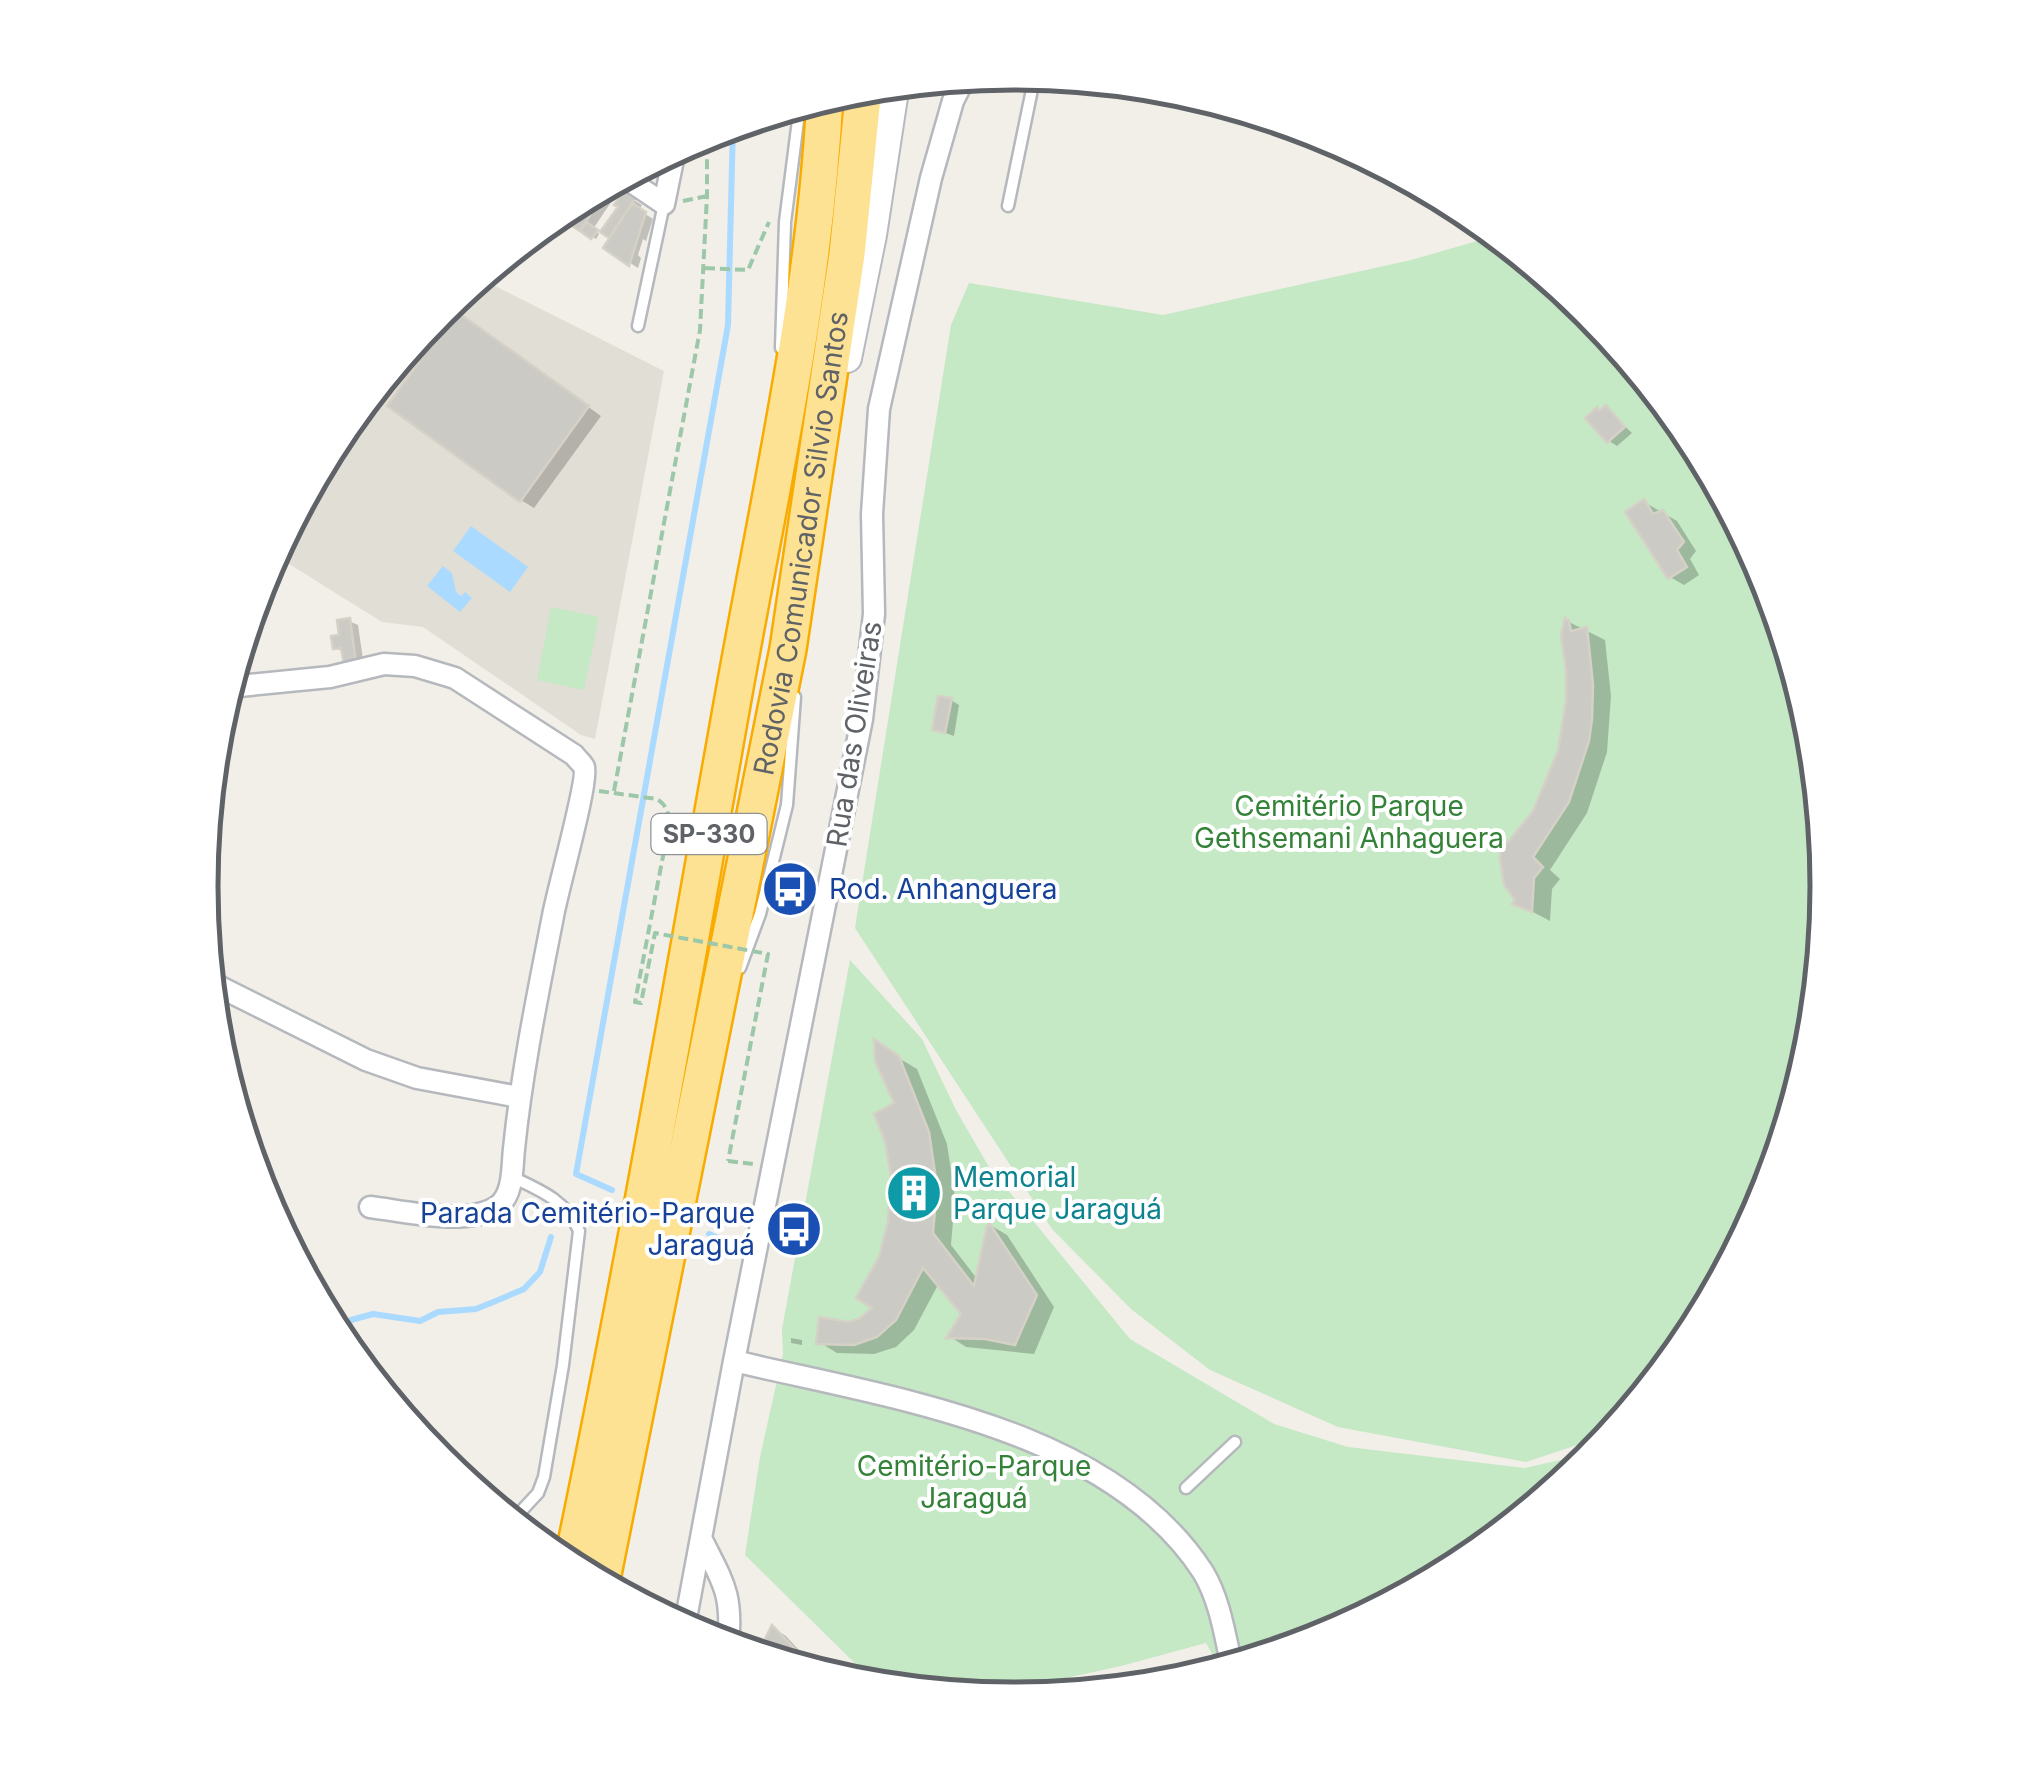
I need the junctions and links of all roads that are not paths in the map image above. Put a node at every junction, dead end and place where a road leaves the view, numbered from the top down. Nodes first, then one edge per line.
1 (1032, 91) edge
2 (957, 92) edge
3 (893, 100) edge
4 (862, 105) edge
5 (824, 113) edge
6 (798, 120) edge
7 (671, 168) edge
8 (637, 186) edge
9 (664, 204) junction
10 (1008, 206) dead end
11 (638, 326) dead end
12 (780, 354) dead end
13 (780, 372) dead end
14 (778, 447) junction
15 (806, 540) junction
16 (244, 685) edge
17 (225, 989) edge
18 (520, 1097) junction
19 (511, 1176) junction
20 (370, 1206) dead end
21 (734, 1361) junction
22 (1236, 1442) dead end
23 (1186, 1488) dead end
24 (522, 1511) edge
25 (702, 1540) junction
26 (597, 1564) edge
27 (598, 1565) edge
28 (687, 1612) edge
29 (730, 1630) edge
30 (1228, 1654) edge

1 - 10 lane
2 - 21 street, Rua das Oliveiras
3 - 15 main road
4 - 15 highway, Rodovia Comunicador Silvio Santos / SP-330
5 - 14 highway, Rodovia Comunicador Silvio Santos / SP-330
6 - 12 lane
7 - 9 street
8 - 9 street
9 - 11 lane
13 - 14 lane
14 - 26 highway, Rodovia Comunicador Silvio Santos / SP-330
15 - 27 highway, Rodovia Comunicador Silvio Santos / SP-330
16 - 18 street
17 - 18 street
18 - 19 street
19 - 20 street
19 - 24 lane
21 - 25 street, Rua das Oliveiras
21 - 30 street
22 - 23 lane
25 - 28 street, Rua das Oliveiras
25 - 29 street

